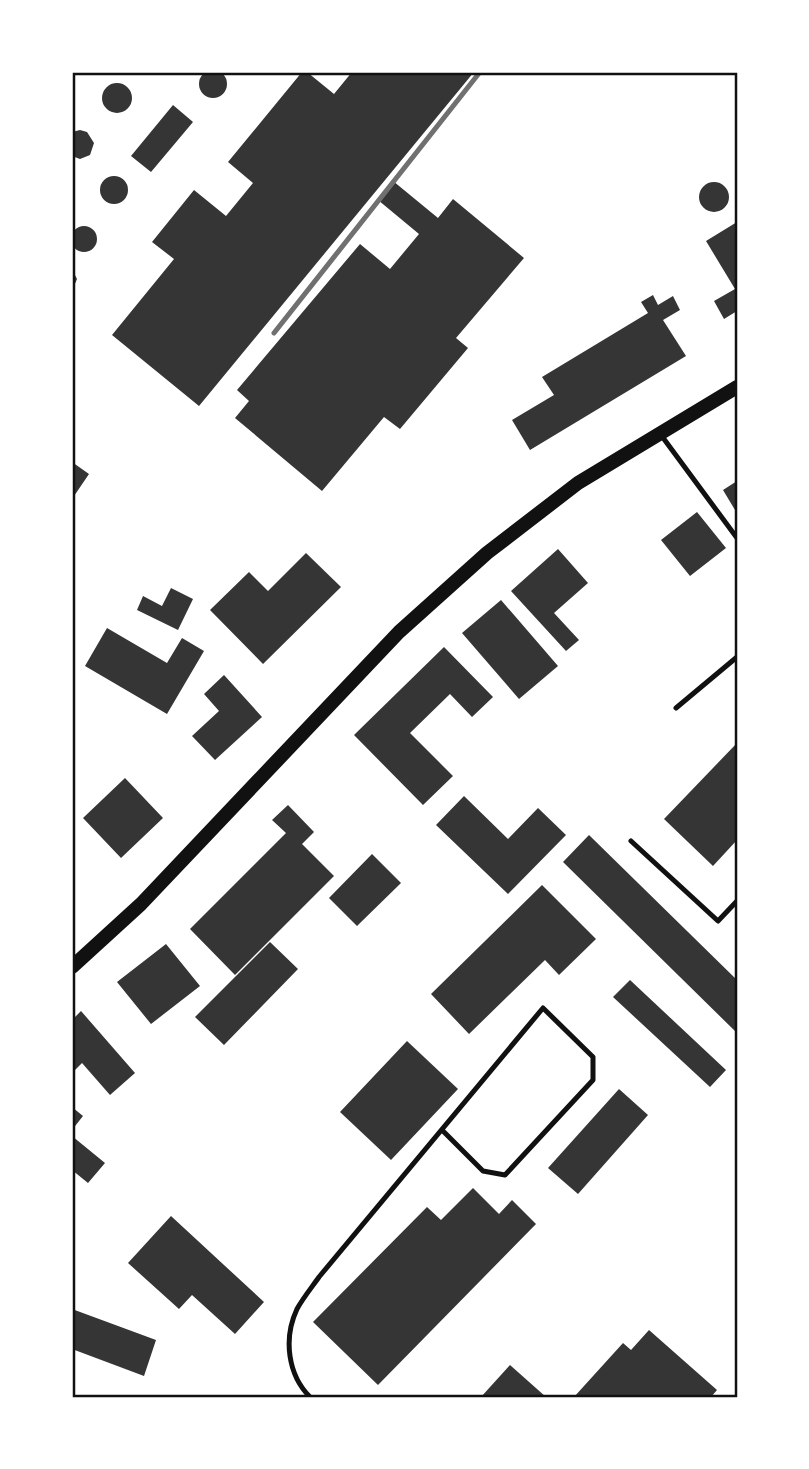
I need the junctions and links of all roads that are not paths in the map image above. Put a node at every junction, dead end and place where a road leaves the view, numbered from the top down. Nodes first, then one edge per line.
1 (737, 387) edge
2 (661, 435) junction
3 (737, 537) edge
4 (737, 657) edge
5 (676, 708) dead end
6 (631, 841) dead end
7 (737, 901) edge
8 (72, 967) edge
9 (442, 1130) junction
10 (310, 1397) edge

1 - 2 main road
2 - 3 lane
2 - 8 main road
4 - 5 lane
6 - 7 lane
9 - 9 lane
9 - 10 lane

